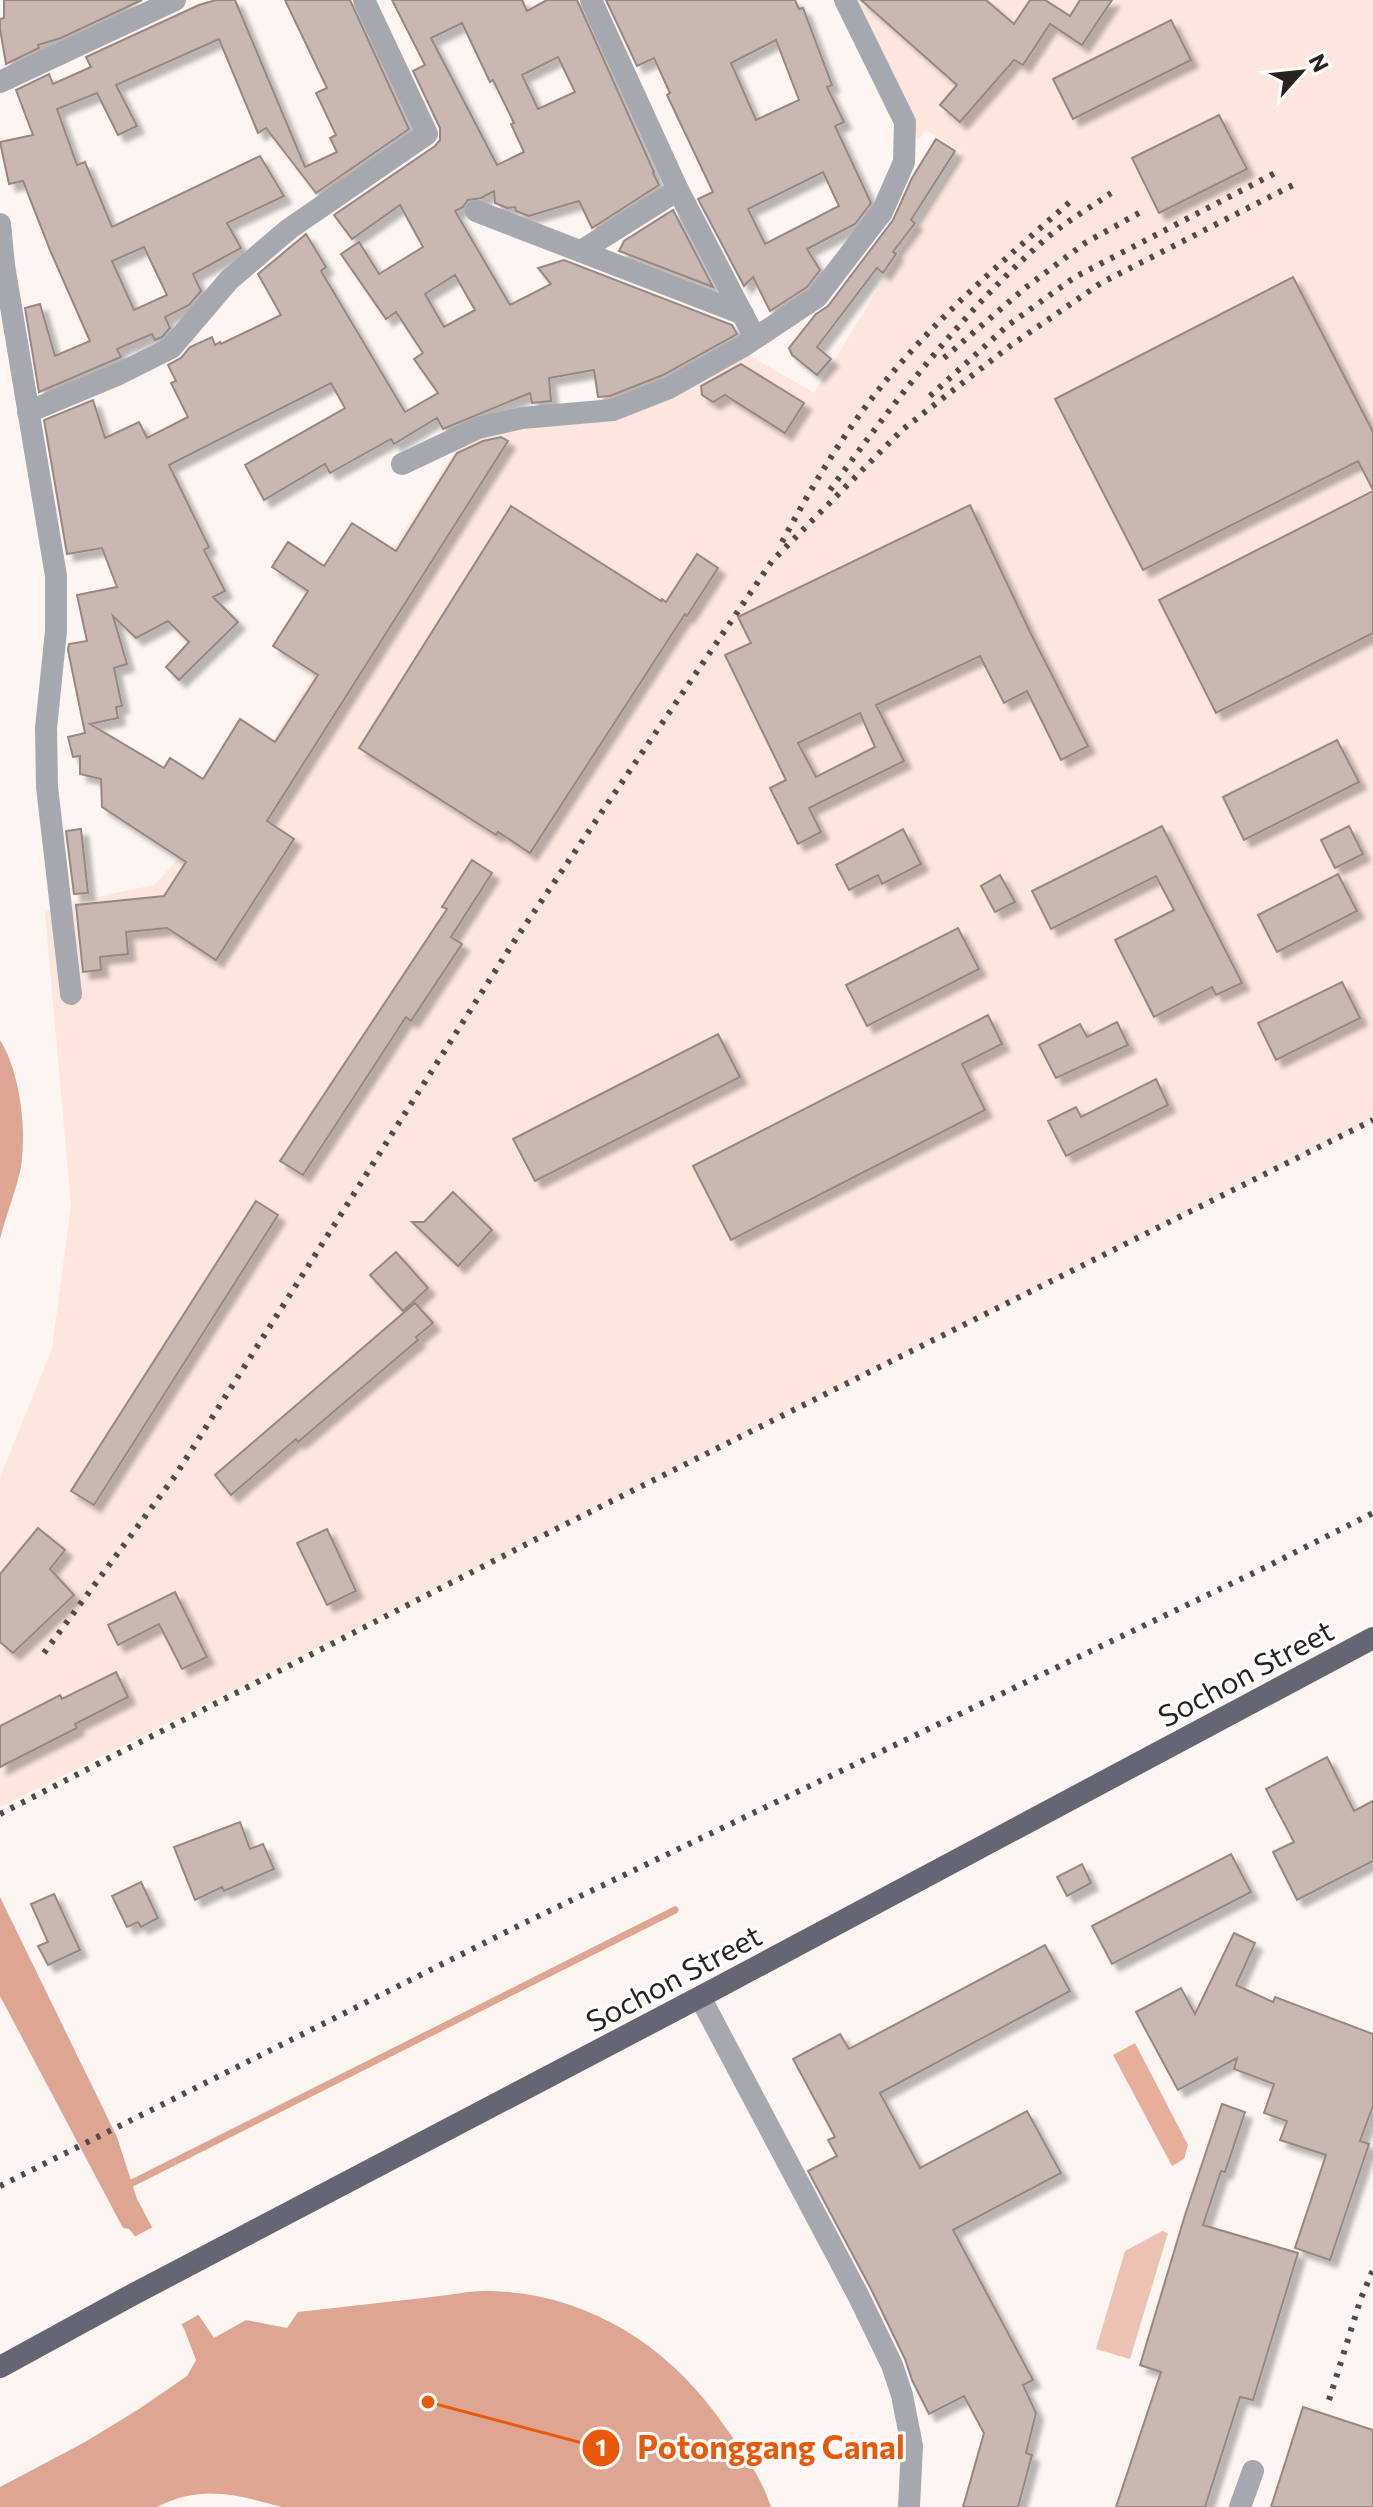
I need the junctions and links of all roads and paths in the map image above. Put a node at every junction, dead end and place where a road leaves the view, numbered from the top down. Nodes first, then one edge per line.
1 (175, 0) edge
2 (364, 0) edge
3 (591, 0) edge
4 (845, 0) edge
5 (0, 82) edge
6 (678, 190) junction
7 (476, 211) dead end
8 (0, 224) edge
9 (581, 251) junction
10 (743, 314) junction
11 (755, 338) junction
12 (28, 412) junction
13 (402, 464) dead end
14 (71, 994) dead end
15 (1373, 1638) edge
16 (700, 1997) junction
17 (0, 2367) edge
18 (1253, 2471) dead end
19 (909, 2507) edge
20 (1240, 2507) edge

1 - 5 street
2 - 12 street
3 - 6 street
4 - 11 street
6 - 9 street
6 - 10 street
7 - 9 street
8 - 12 street
9 - 10 street
10 - 11 street
11 - 13 street
12 - 14 street
15 - 16 main road, Sochon Street
16 - 17 main road, Sochon Street
16 - 19 street
18 - 20 street

